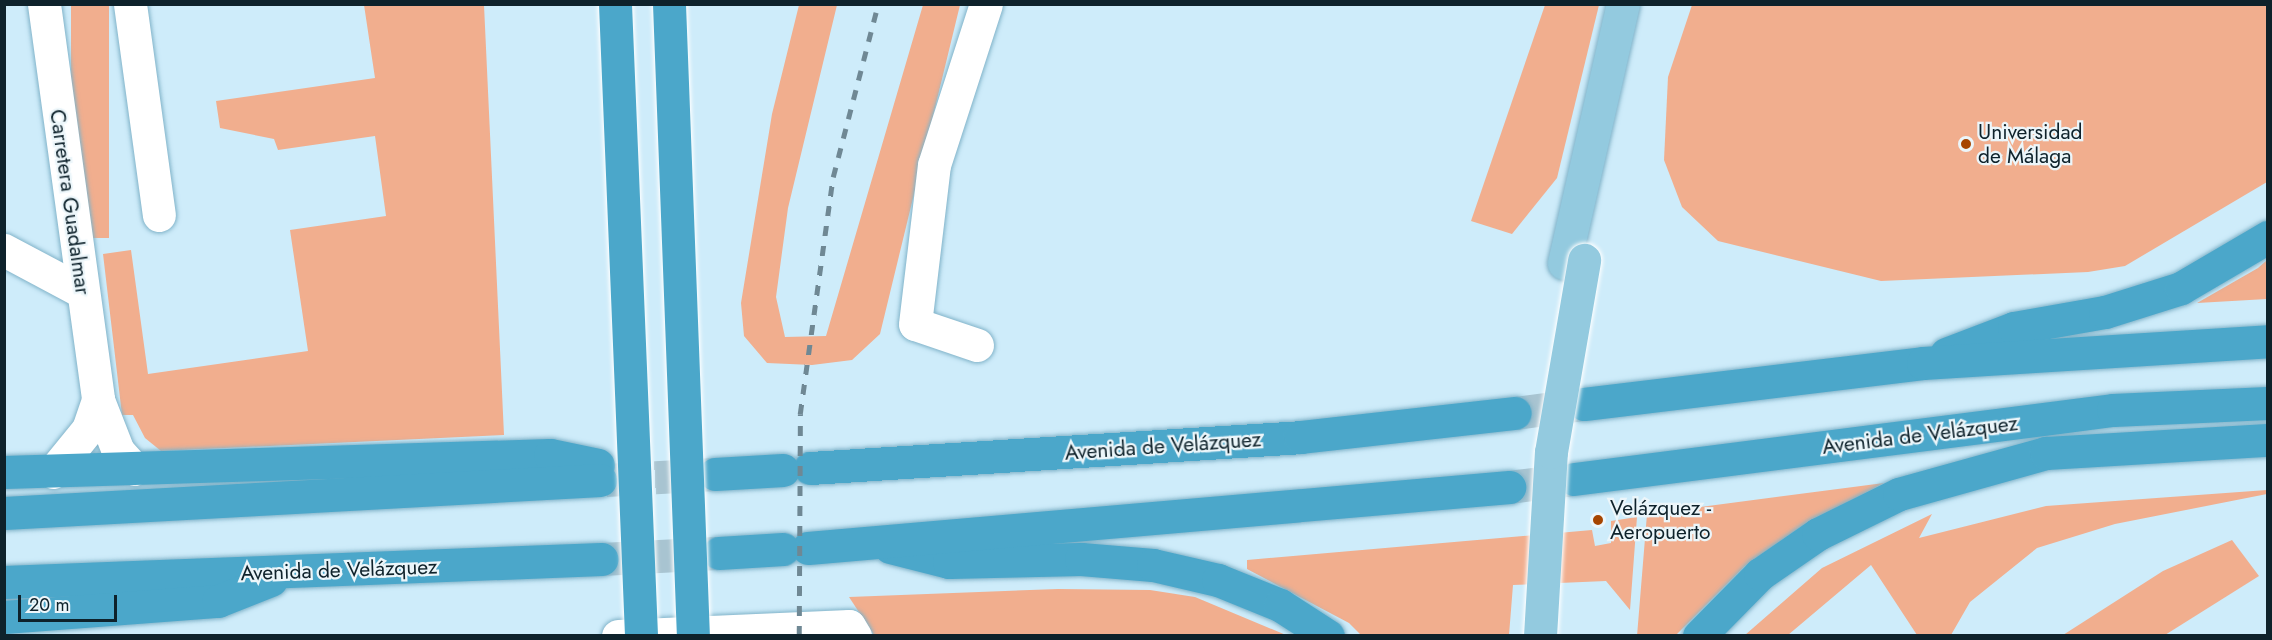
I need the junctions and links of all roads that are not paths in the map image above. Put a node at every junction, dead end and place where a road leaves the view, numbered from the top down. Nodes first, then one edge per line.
1 (44, 4) edge
2 (130, 4) edge
3 (615, 4) edge
4 (669, 4) edge
5 (986, 4) edge
6 (1623, 4) edge
7 (1645, 4) edge
8 (159, 215) dead end
9 (2268, 237) edge
10 (4, 250) edge
11 (1574, 261) junction
12 (81, 291) junction
13 (2268, 341) edge
14 (976, 345) dead end
15 (1923, 363) junction
16 (98, 400) junction
17 (1584, 404) tunnel mouth
18 (2268, 404) edge
19 (1515, 413) tunnel mouth
20 (2268, 440) edge
21 (134, 469) junction
22 (4, 472) edge
23 (53, 472) junction
24 (715, 474) tunnel mouth
25 (1574, 479) tunnel mouth
26 (1509, 487) tunnel mouth
27 (4, 513) edge
28 (879, 545) junction
29 (719, 553) tunnel mouth
30 (602, 559) tunnel mouth
31 (283, 575) junction
32 (4, 582) edge
33 (9, 622) edge
34 (618, 636) edge
35 (641, 636) edge
36 (693, 636) edge
37 (855, 636) edge
38 (1328, 636) edge
39 (1521, 636) edge
40 (1540, 636) edge
41 (1699, 636) edge

1 - 12 street, Carretera Guadalmar
2 - 8 street
3 - 35 highway, bridge
4 - 36 highway, bridge
5 - 14 street
6 - 11 main road
7 - 11 main road
9 - 15 highway
10 - 12 street
11 - 39 main road
11 - 40 main road, bridge
12 - 16 street, Carretera Guadalmar
13 - 15 highway
15 - 17 highway
16 - 21 street, Carretera Guadalmar
16 - 23 street, Carretera Guadalmar
18 - 25 highway, Avenida de Velázquez
19 - 24 highway, Avenida de Velázquez
20 - 41 highway
21 - 23 highway
21 - 27 highway
22 - 23 highway
26 - 28 highway
28 - 29 highway
28 - 38 highway
30 - 31 highway, Avenida de Velázquez
31 - 32 highway, Avenida de Velázquez
31 - 33 highway
34 - 37 street

